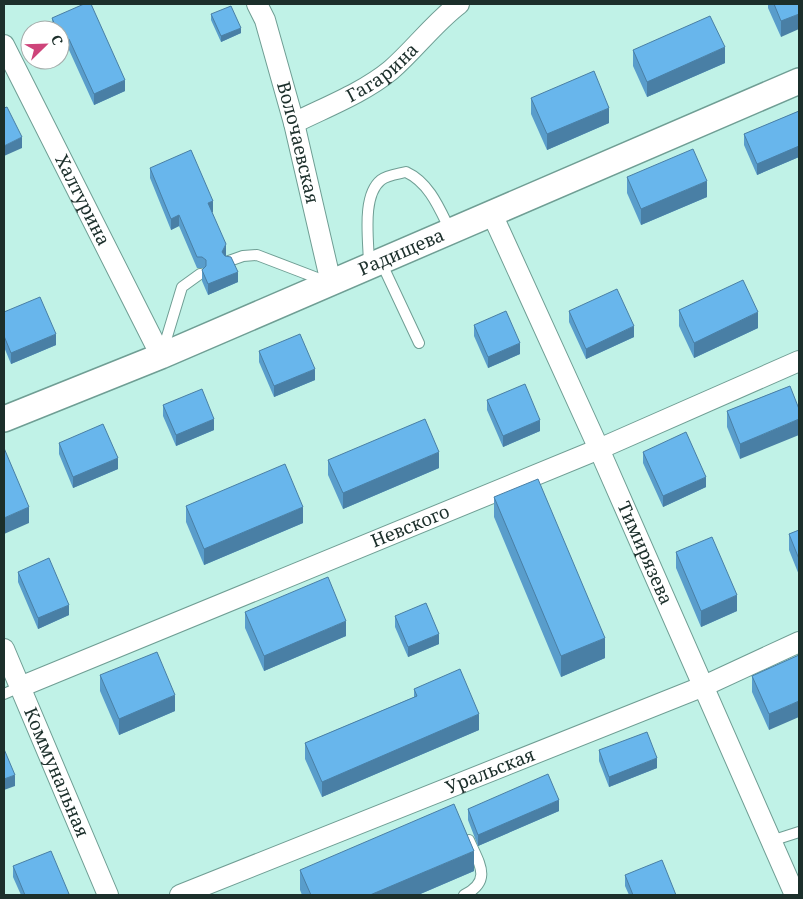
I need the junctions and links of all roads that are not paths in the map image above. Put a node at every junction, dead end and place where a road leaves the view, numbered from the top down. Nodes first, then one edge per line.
1 (257, 4) edge
2 (459, 4) edge
3 (4, 45) edge
4 (799, 82) edge
5 (294, 123) junction
6 (492, 214) junction
7 (451, 232) junction
8 (228, 261) edge
9 (375, 264) junction
10 (200, 274) edge
11 (331, 283) junction
12 (419, 343) dead end
13 (161, 356) junction
14 (799, 361) edge
15 (4, 419) edge
16 (599, 449) junction
17 (799, 642) edge
18 (4, 649) edge
19 (704, 686) junction
20 (12, 691) edge
21 (464, 830) edge
22 (799, 832) edge
23 (771, 841) junction
24 (108, 895) edge
25 (180, 895) edge
26 (464, 895) edge
27 (795, 895) edge

1 - 5 street, Волочаевская
2 - 5 street, Гагарина
3 - 13 street, Халтурина
4 - 6 street, Радищева
5 - 11 street, Волочаевская
6 - 7 street, Радищева
6 - 16 street, Тимирязева
7 - 9 street, Радищева
7 - 9 lane
8 - 11 lane
9 - 11 street, Радищева
9 - 12 lane
10 - 13 lane
11 - 13 street, Радищева
13 - 15 street, Радищева
14 - 16 street, Невского
16 - 19 street, Тимирязева
16 - 20 street, Невского
17 - 19 street, Уральская
18 - 20 street, Коммунальная
19 - 23 street, Тимирязева
19 - 25 street, Уральская
20 - 24 street, Коммунальная
21 - 26 lane
22 - 23 lane
23 - 27 street, Тимирязева

